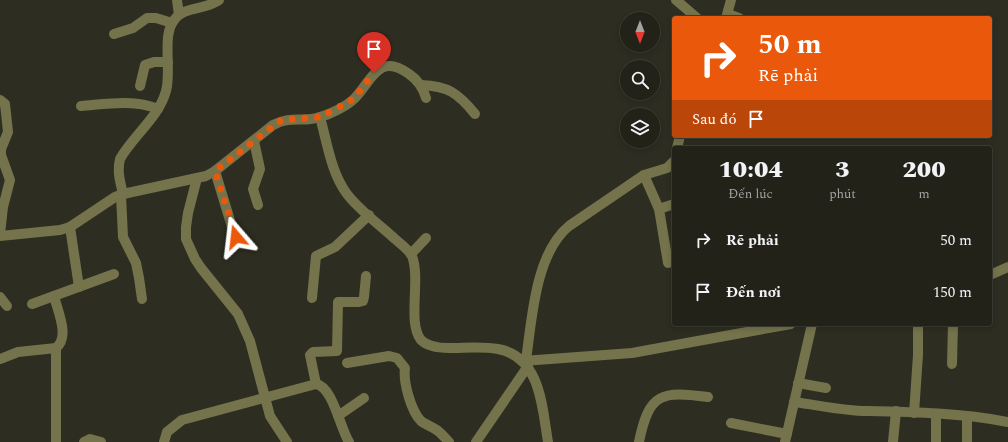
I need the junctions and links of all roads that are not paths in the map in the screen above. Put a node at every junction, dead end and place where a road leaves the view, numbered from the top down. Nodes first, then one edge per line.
1 (177, 0) edge
2 (219, 0) edge
3 (676, 0) edge
4 (731, 0) edge
5 (179, 15) junction
6 (696, 16) edge
7 (727, 16) edge
8 (172, 23) junction
9 (114, 34) dead end
10 (168, 62) junction
11 (420, 85) junction
12 (140, 86) dead end
13 (426, 98) dead end
14 (0, 100) edge
15 (81, 106) dead end
16 (158, 109) junction
17 (475, 114) dead end
18 (320, 117) junction
19 (254, 141) junction
20 (672, 163) edge
21 (215, 171) junction
22 (644, 175) junction
23 (196, 178) junction
24 (122, 194) junction
25 (258, 204) dead end
26 (672, 205) edge
27 (659, 209) junction
28 (369, 215) junction
29 (70, 227) junction
30 (0, 235) edge
31 (236, 237) dead end
32 (426, 238) dead end
33 (411, 254) junction
34 (668, 263) dead end
35 (1008, 267) edge
36 (114, 274) dead end
37 (992, 274) edge
38 (366, 276) dead end
39 (80, 287) junction
40 (54, 296) junction
41 (0, 297) edge
42 (312, 298) dead end
43 (142, 299) dead end
44 (32, 304) dead end
45 (7, 306) dead end
46 (780, 326) edge
47 (812, 326) edge
48 (918, 326) edge
49 (953, 326) edge
50 (56, 348) junction
51 (0, 359) edge
52 (526, 362) junction
53 (347, 363) dead end
54 (952, 364) dead end
55 (798, 383) junction
56 (316, 384) junction
57 (826, 388) dead end
58 (708, 397) dead end
59 (264, 398) junction
60 (364, 398) dead end
61 (794, 402) junction
62 (896, 411) junction
63 (914, 413) junction
64 (936, 414) junction
65 (338, 416) junction
66 (967, 416) junction
67 (1008, 422) edge
68 (731, 423) dead end
69 (786, 438) edge
70 (56, 442) edge
71 (84, 442) edge
72 (101, 442) edge
73 (164, 442) edge
74 (287, 442) edge
75 (349, 442) edge
76 (449, 442) edge
77 (476, 442) edge
78 (548, 442) edge
79 (639, 442) edge
80 (893, 442) edge
81 (936, 442) edge
82 (967, 442) edge

1 - 5 street
2 - 5 street
3 - 6 street
4 - 7 street
5 - 8 street
8 - 9 street
8 - 10 street
10 - 12 street
10 - 16 street
11 - 13 street
11 - 17 street
11 - 18 street
14 - 30 street
15 - 16 street
16 - 24 street
18 - 19 street
18 - 28 street
19 - 21 street
19 - 25 street
20 - 22 street
21 - 23 street
21 - 31 street
22 - 27 street
22 - 52 street
23 - 24 street
23 - 59 street
24 - 29 street
24 - 43 street
26 - 27 street
27 - 34 street
28 - 33 street
28 - 42 street
29 - 30 street
29 - 39 street
32 - 33 street
33 - 52 street
35 - 37 street
36 - 39 street
38 - 56 street
39 - 40 street
40 - 44 street
40 - 50 street
41 - 45 street
46 - 52 street
47 - 55 street
48 - 63 street
49 - 54 street
50 - 51 street
50 - 70 street
52 - 77 street
52 - 78 street
53 - 76 street
55 - 57 street
55 - 61 street
56 - 59 street
56 - 65 street
58 - 79 street
59 - 73 street
59 - 74 street
60 - 65 street
61 - 62 street
61 - 69 street
62 - 63 street
62 - 80 street
63 - 64 street
64 - 66 street
64 - 81 street
65 - 75 street
66 - 67 street
66 - 82 street
68 - 69 street
71 - 72 street

